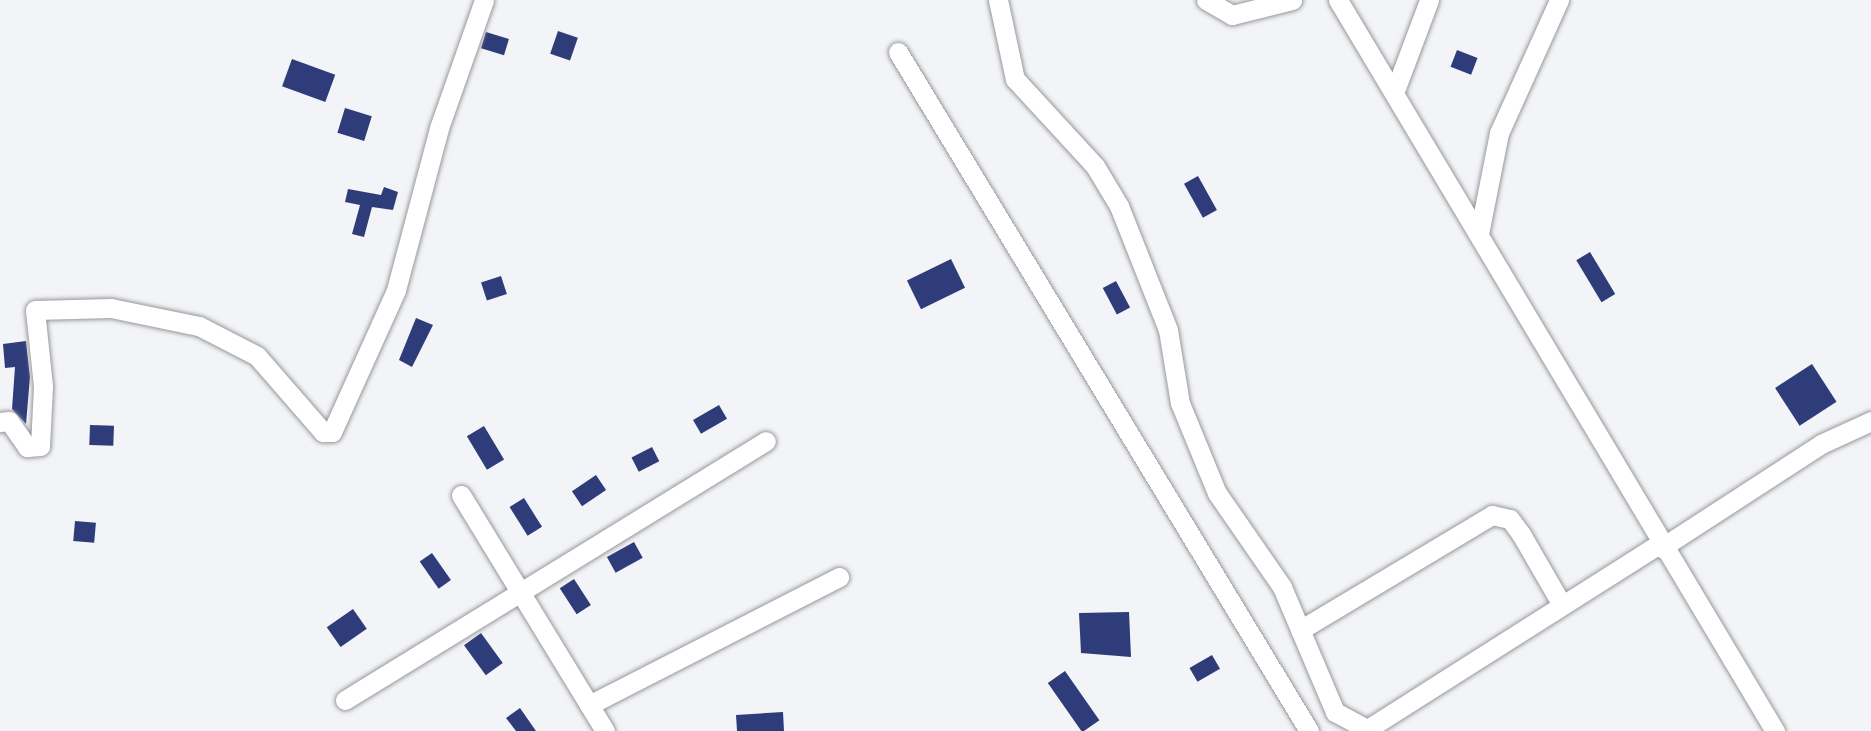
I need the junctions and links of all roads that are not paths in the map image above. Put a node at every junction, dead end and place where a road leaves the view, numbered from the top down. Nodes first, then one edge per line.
1 (484, 0) edge
2 (998, 0) edge
3 (1206, 0) edge
4 (1292, 0) edge
5 (1338, 0) edge
6 (1429, 0) edge
7 (1559, 0) edge
8 (898, 52) dead end
9 (1396, 88) junction
10 (1479, 234) junction
11 (1871, 421) edge
12 (0, 422) edge
13 (766, 441) dead end
14 (461, 495) dead end
15 (1660, 547) junction
16 (839, 577) dead end
17 (520, 593) junction
18 (1562, 605) junction
19 (1300, 629) junction
20 (345, 700) dead end
21 (589, 705) junction
22 (1368, 730) edge
23 (605, 731) edge
24 (1309, 731) edge
25 (1776, 731) edge

1 - 12 street
2 - 19 street
3 - 4 street
5 - 9 street
6 - 9 street
7 - 10 street
8 - 24 street
9 - 10 street
10 - 15 street
11 - 15 street
13 - 17 street
14 - 17 street
15 - 18 street
15 - 25 street
16 - 21 street
17 - 20 street
17 - 21 street
18 - 19 street
18 - 22 street
19 - 22 street
21 - 23 street

